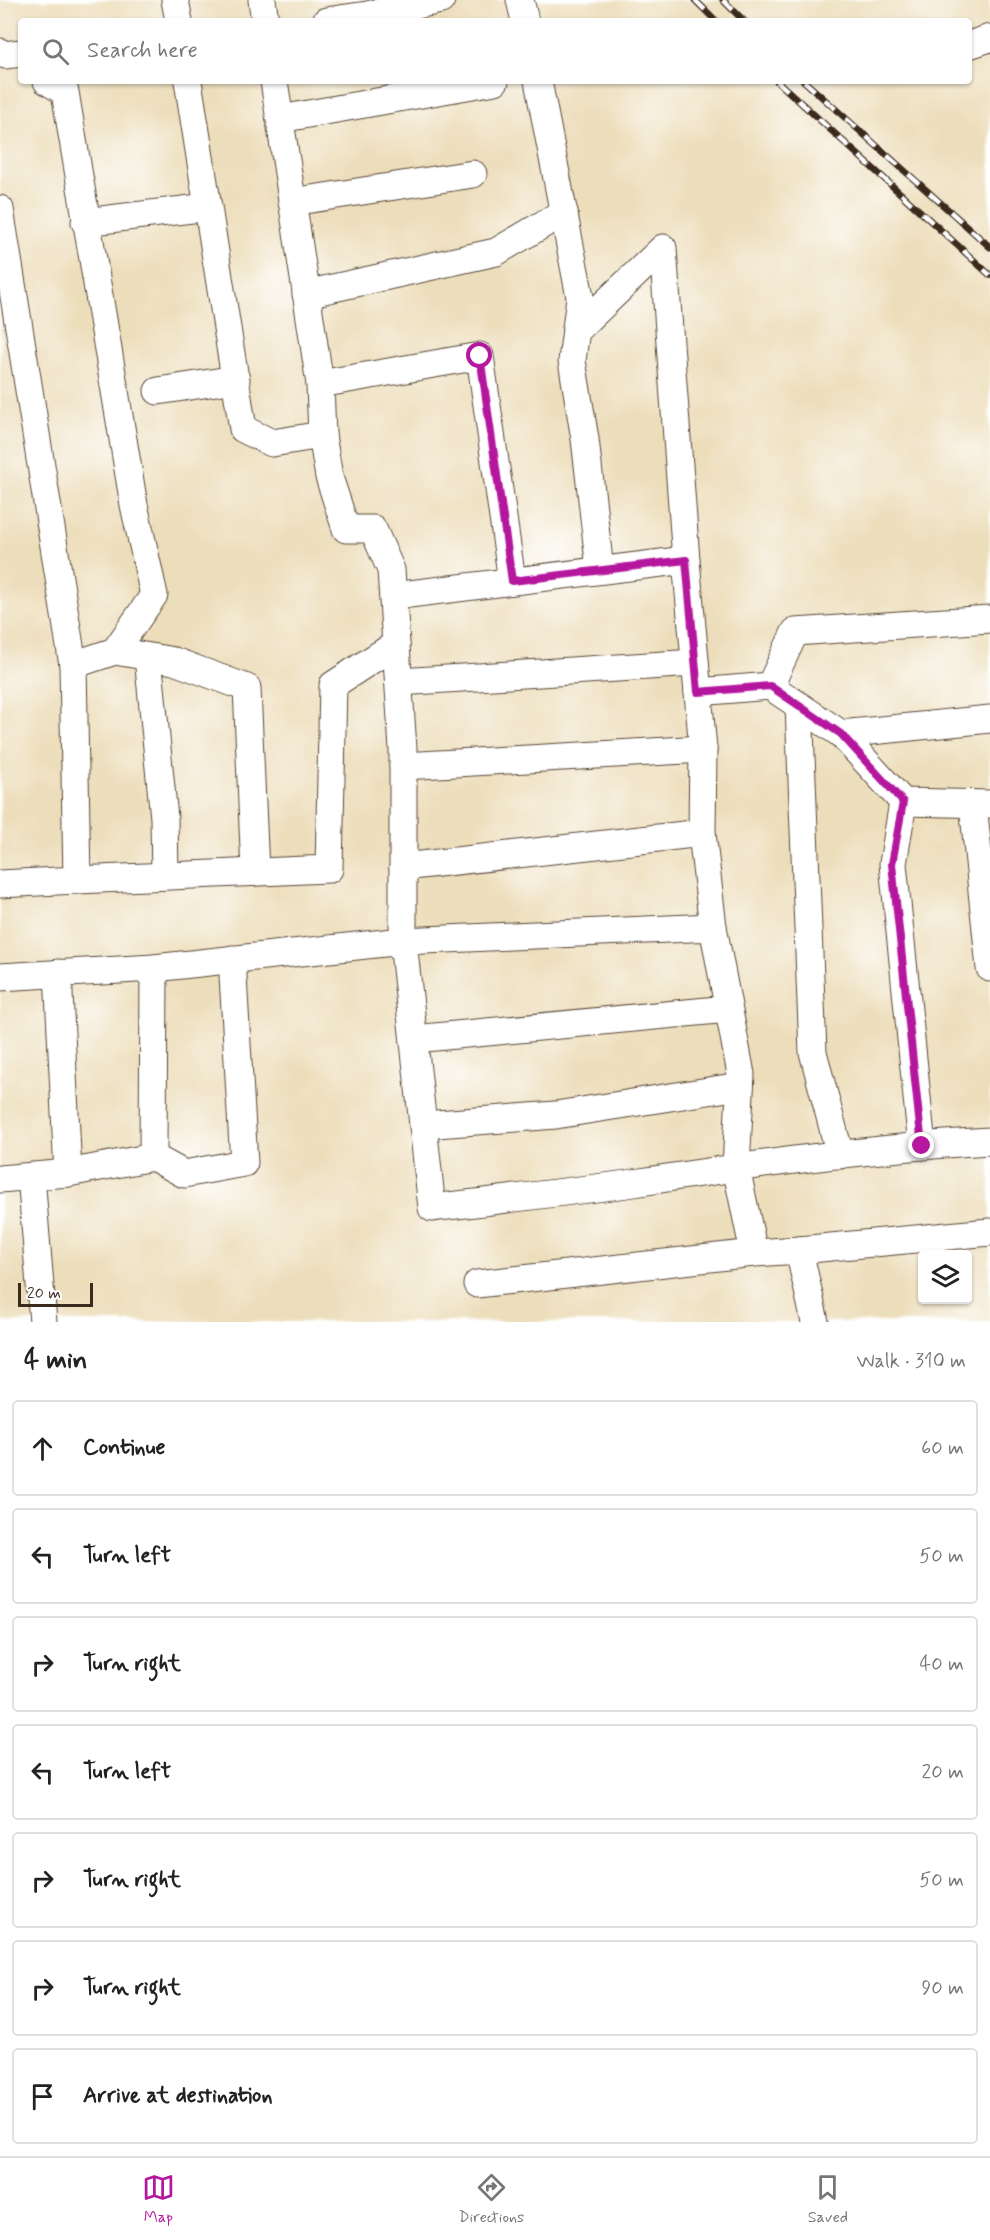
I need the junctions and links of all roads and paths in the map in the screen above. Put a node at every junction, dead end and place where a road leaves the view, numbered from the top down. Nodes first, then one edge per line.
1 (175, 0) edge
2 (262, 0) edge
3 (441, 0) edge
4 (520, 0) edge
5 (178, 18) edge
6 (265, 18) edge
7 (346, 18) edge
8 (524, 18) edge
9 (990, 38) edge
10 (972, 44) edge
11 (52, 84) edge
12 (188, 84) edge
13 (274, 84) edge
14 (478, 84) edge
15 (539, 84) edge
16 (280, 118) junction
17 (473, 174) dead end
18 (292, 202) junction
19 (208, 207) junction
20 (564, 212) junction
21 (1, 222) edge
22 (85, 222) junction
23 (306, 294) junction
24 (9, 318) edge
25 (576, 331) junction
26 (236, 379) junction
27 (320, 384) junction
28 (158, 391) dead end
29 (322, 435) junction
30 (686, 560) junction
31 (600, 570) junction
32 (512, 581) junction
33 (393, 596) junction
34 (990, 619) edge
35 (396, 644) junction
36 (115, 651) junction
37 (148, 657) junction
38 (695, 663) junction
39 (73, 665) junction
40 (399, 682) junction
41 (770, 686) junction
42 (698, 692) junction
43 (799, 706) junction
44 (990, 719) edge
45 (841, 734) junction
46 (703, 749) junction
47 (403, 766) junction
48 (903, 802) junction
49 (982, 804) edge
50 (702, 833) junction
51 (403, 867) junction
52 (255, 872) junction
53 (165, 876) junction
54 (77, 880) junction
55 (0, 884) edge
56 (713, 927) junction
57 (403, 940) junction
58 (232, 959) junction
59 (154, 968) junction
60 (990, 968) edge
61 (58, 973) junction
62 (0, 977) edge
63 (728, 1009) junction
64 (414, 1039) junction
65 (740, 1086) junction
66 (423, 1125) junction
67 (990, 1141) edge
68 (922, 1146) junction
69 (840, 1155) junction
70 (153, 1157) junction
71 (736, 1167) junction
72 (68, 1173) junction
73 (31, 1176) junction
74 (0, 1179) edge
75 (990, 1232) edge
76 (800, 1250) junction
77 (754, 1252) junction
78 (477, 1284) dead end
79 (43, 1322) edge
80 (815, 1322) edge

1 - 5 street
2 - 6 street
3 - 7 street
4 - 8 street
9 - 10 street
11 - 22 street
12 - 19 street
13 - 16 street
14 - 16 street
15 - 20 street
16 - 18 street
17 - 18 street
18 - 23 street
19 - 22 street
19 - 26 street
20 - 23 street
20 - 25 street
21 - 24 street
22 - 36 street
23 - 27 street
24 - 39 street
25 - 30 street
25 - 31 street
26 - 28 street
26 - 29 street
27 - 29 street
27 - 32 street
29 - 33 street
30 - 31 street
30 - 38 street
31 - 32 street
32 - 33 street
33 - 35 street
34 - 41 street
35 - 40 street
35 - 52 street
36 - 37 street
36 - 39 street
37 - 52 street
37 - 53 street
38 - 40 street
38 - 42 street
39 - 54 street
40 - 47 street
41 - 42 street
41 - 43 street
42 - 46 street
43 - 45 street
43 - 69 street
44 - 45 street
45 - 48 street
46 - 47 street
46 - 50 street
47 - 51 street
48 - 49 street
48 - 68 street
49 - 60 street
50 - 51 street
50 - 56 street
51 - 57 street
52 - 53 street
53 - 54 street
54 - 55 street
56 - 57 street
56 - 63 street
57 - 58 street
57 - 64 street
58 - 59 street
58 - 70 street
59 - 61 street
59 - 70 street
61 - 62 street
61 - 72 street
63 - 64 street
63 - 65 street
64 - 66 street
65 - 66 street
65 - 71 street
66 - 71 street
67 - 68 street
68 - 69 street
69 - 71 street
70 - 72 street
71 - 77 street
72 - 73 street
73 - 74 street
73 - 79 street
75 - 76 street
76 - 77 street
76 - 80 street
77 - 78 street

